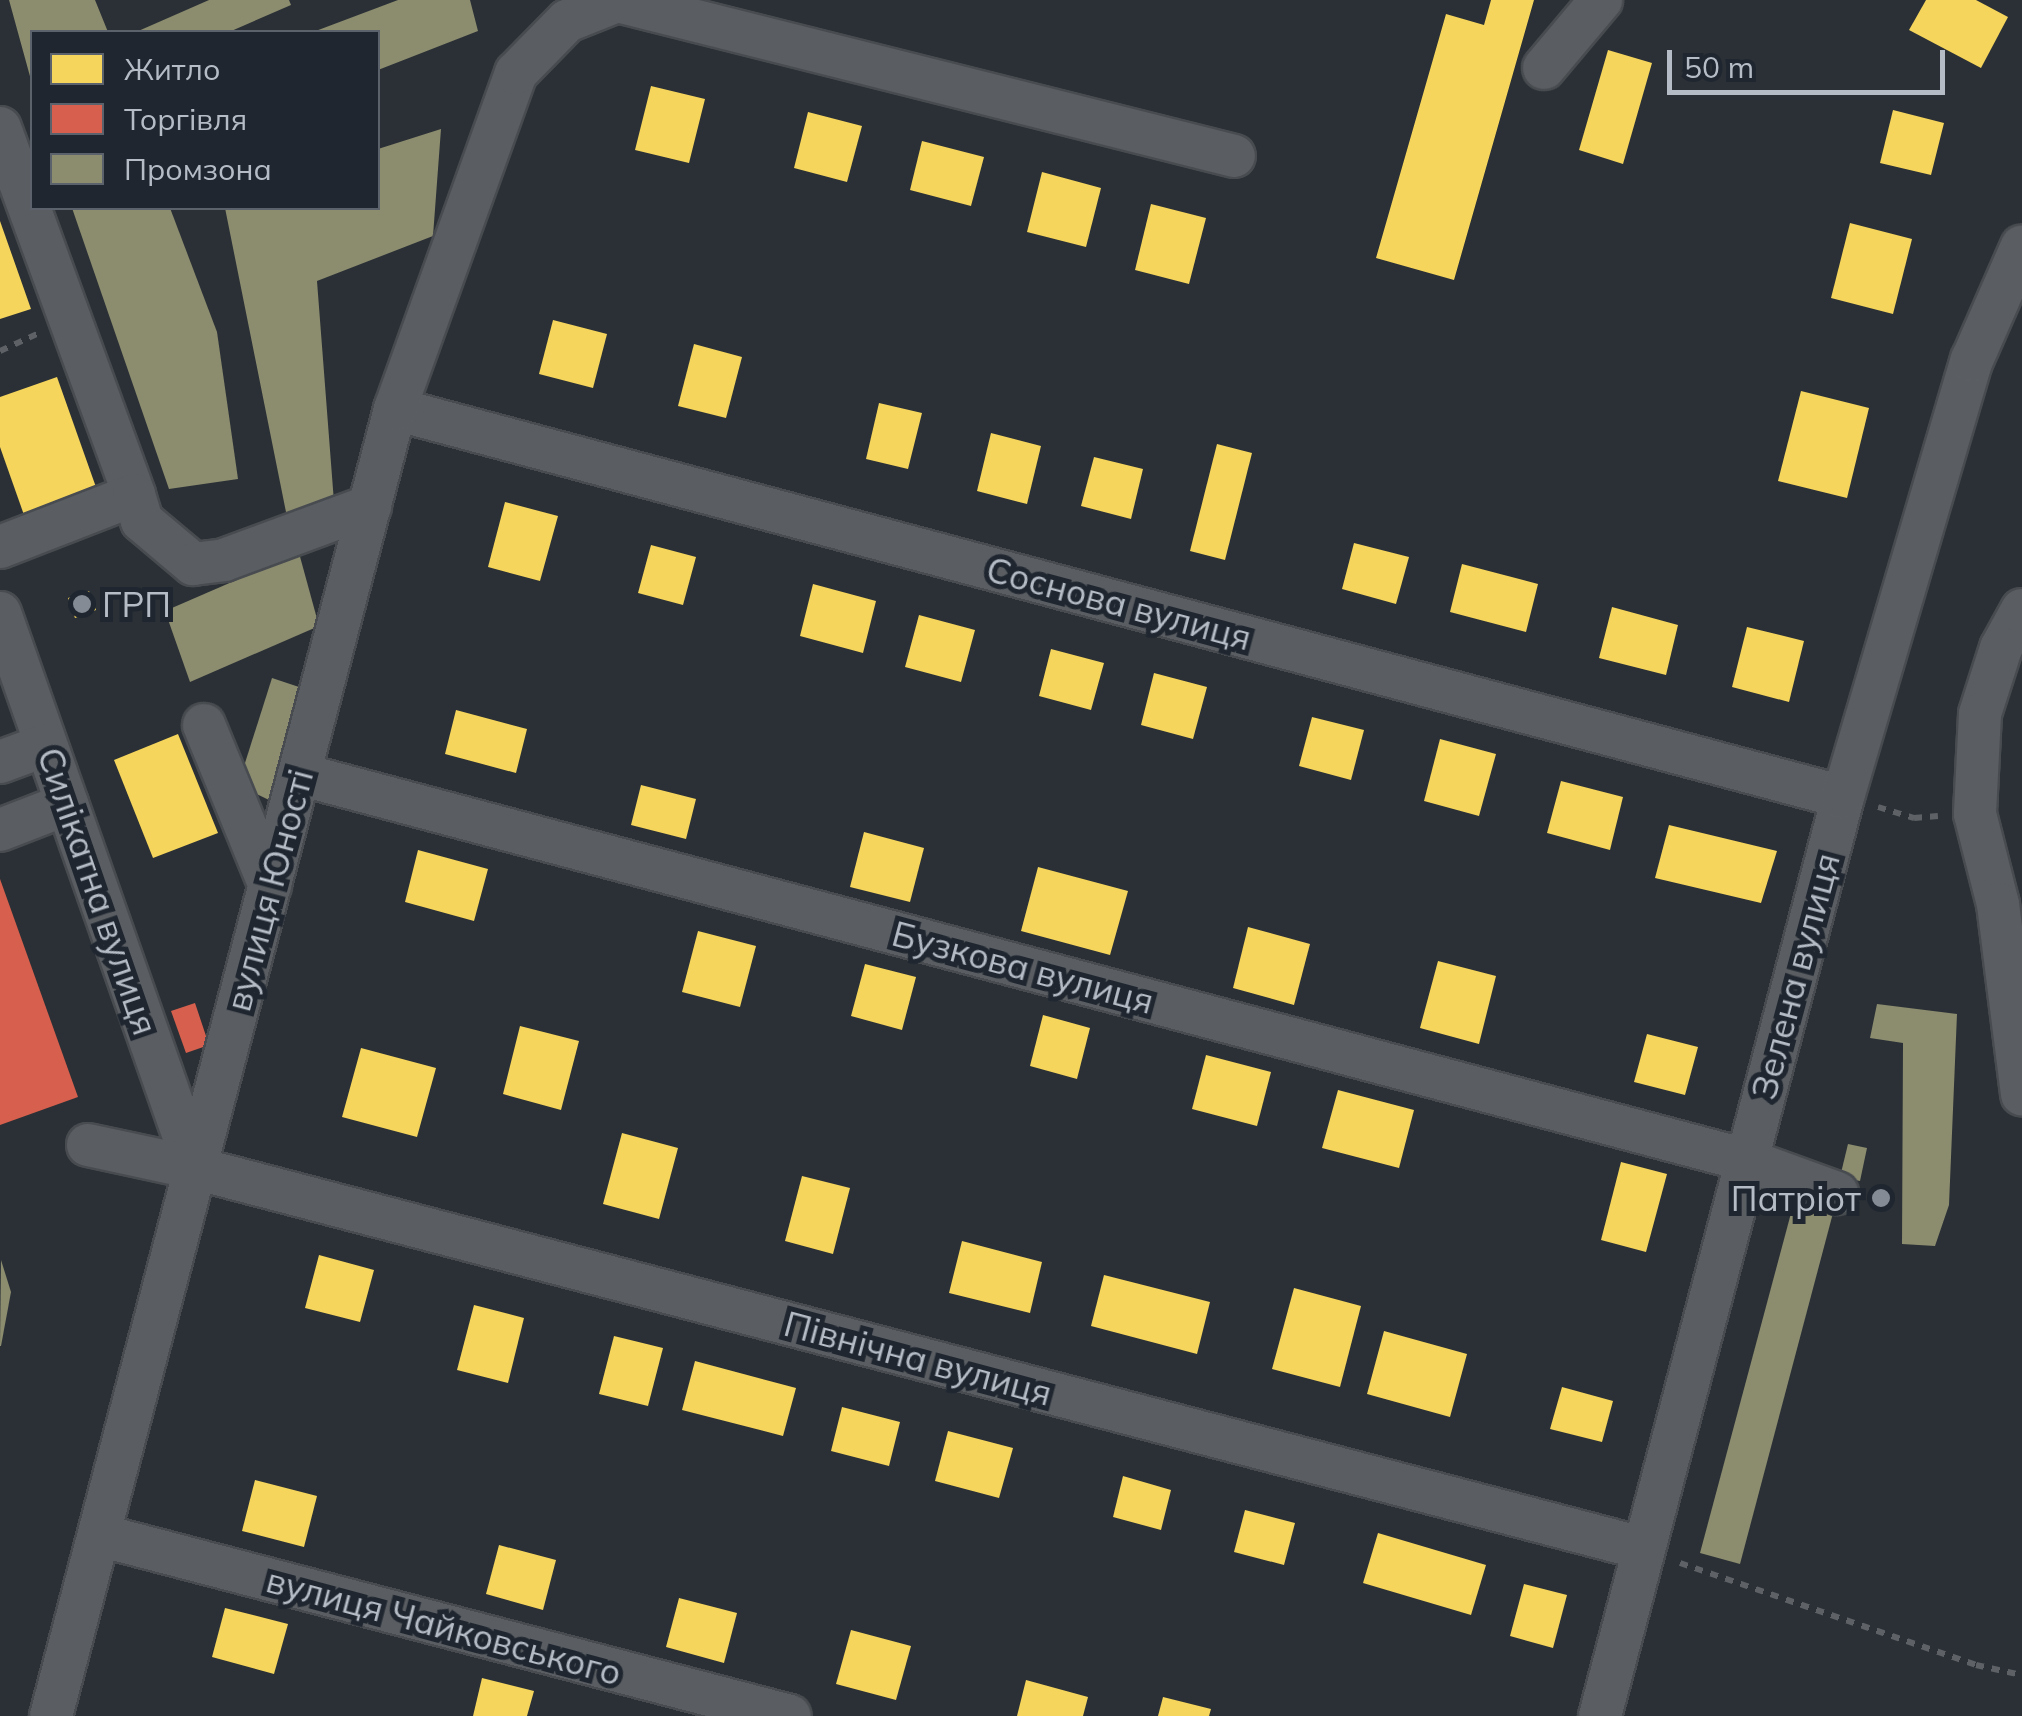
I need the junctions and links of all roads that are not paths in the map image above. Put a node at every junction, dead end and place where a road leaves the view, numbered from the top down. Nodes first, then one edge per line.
1 (1600, 0) edge
2 (1544, 68) dead end
3 (0, 128) edge
4 (1234, 156) dead end
5 (2022, 246) edge
6 (396, 409) junction
7 (134, 495) junction
8 (370, 506) junction
9 (0, 547) edge
10 (2022, 610) edge
11 (0, 614) edge
12 (204, 725) dead end
13 (46, 745) junction
14 (0, 762) edge
15 (299, 774) junction
16 (1843, 797) junction
17 (67, 804) junction
18 (0, 830) edge
19 (270, 886) junction
20 (2022, 1094) edge
21 (88, 1145) dead end
22 (1746, 1160) junction
23 (195, 1168) junction
24 (1837, 1192) dead end
25 (98, 1535) junction
26 (1641, 1548) junction
27 (51, 1716) edge
28 (790, 1716) edge
29 (1600, 1716) edge

1 - 2 street
3 - 7 street
4 - 6 street, вулиця Юності
5 - 16 street, Зелена вулиця
6 - 8 street, вулиця Юності
6 - 16 street, Соснова вулиця
7 - 8 street
7 - 9 street
8 - 15 street, вулиця Юності
10 - 20 street
11 - 13 street, Силікатна вулиця
12 - 19 street
13 - 14 street
13 - 17 street, Силікатна вулиця
15 - 19 street, вулиця Юності
15 - 22 street, Бузкова вулиця
16 - 22 street, Зелена вулиця
17 - 18 street
17 - 23 street, Силікатна вулиця
19 - 23 street, вулиця Юності
21 - 23 street, Північна вулиця
22 - 24 street, Бузкова вулиця
22 - 26 street, Зелена вулиця
23 - 25 street, вулиця Юності
23 - 26 street, Північна вулиця
25 - 27 street, вулиця Юності
25 - 28 street, вулиця Чайковського
26 - 29 street, Зелена вулиця

